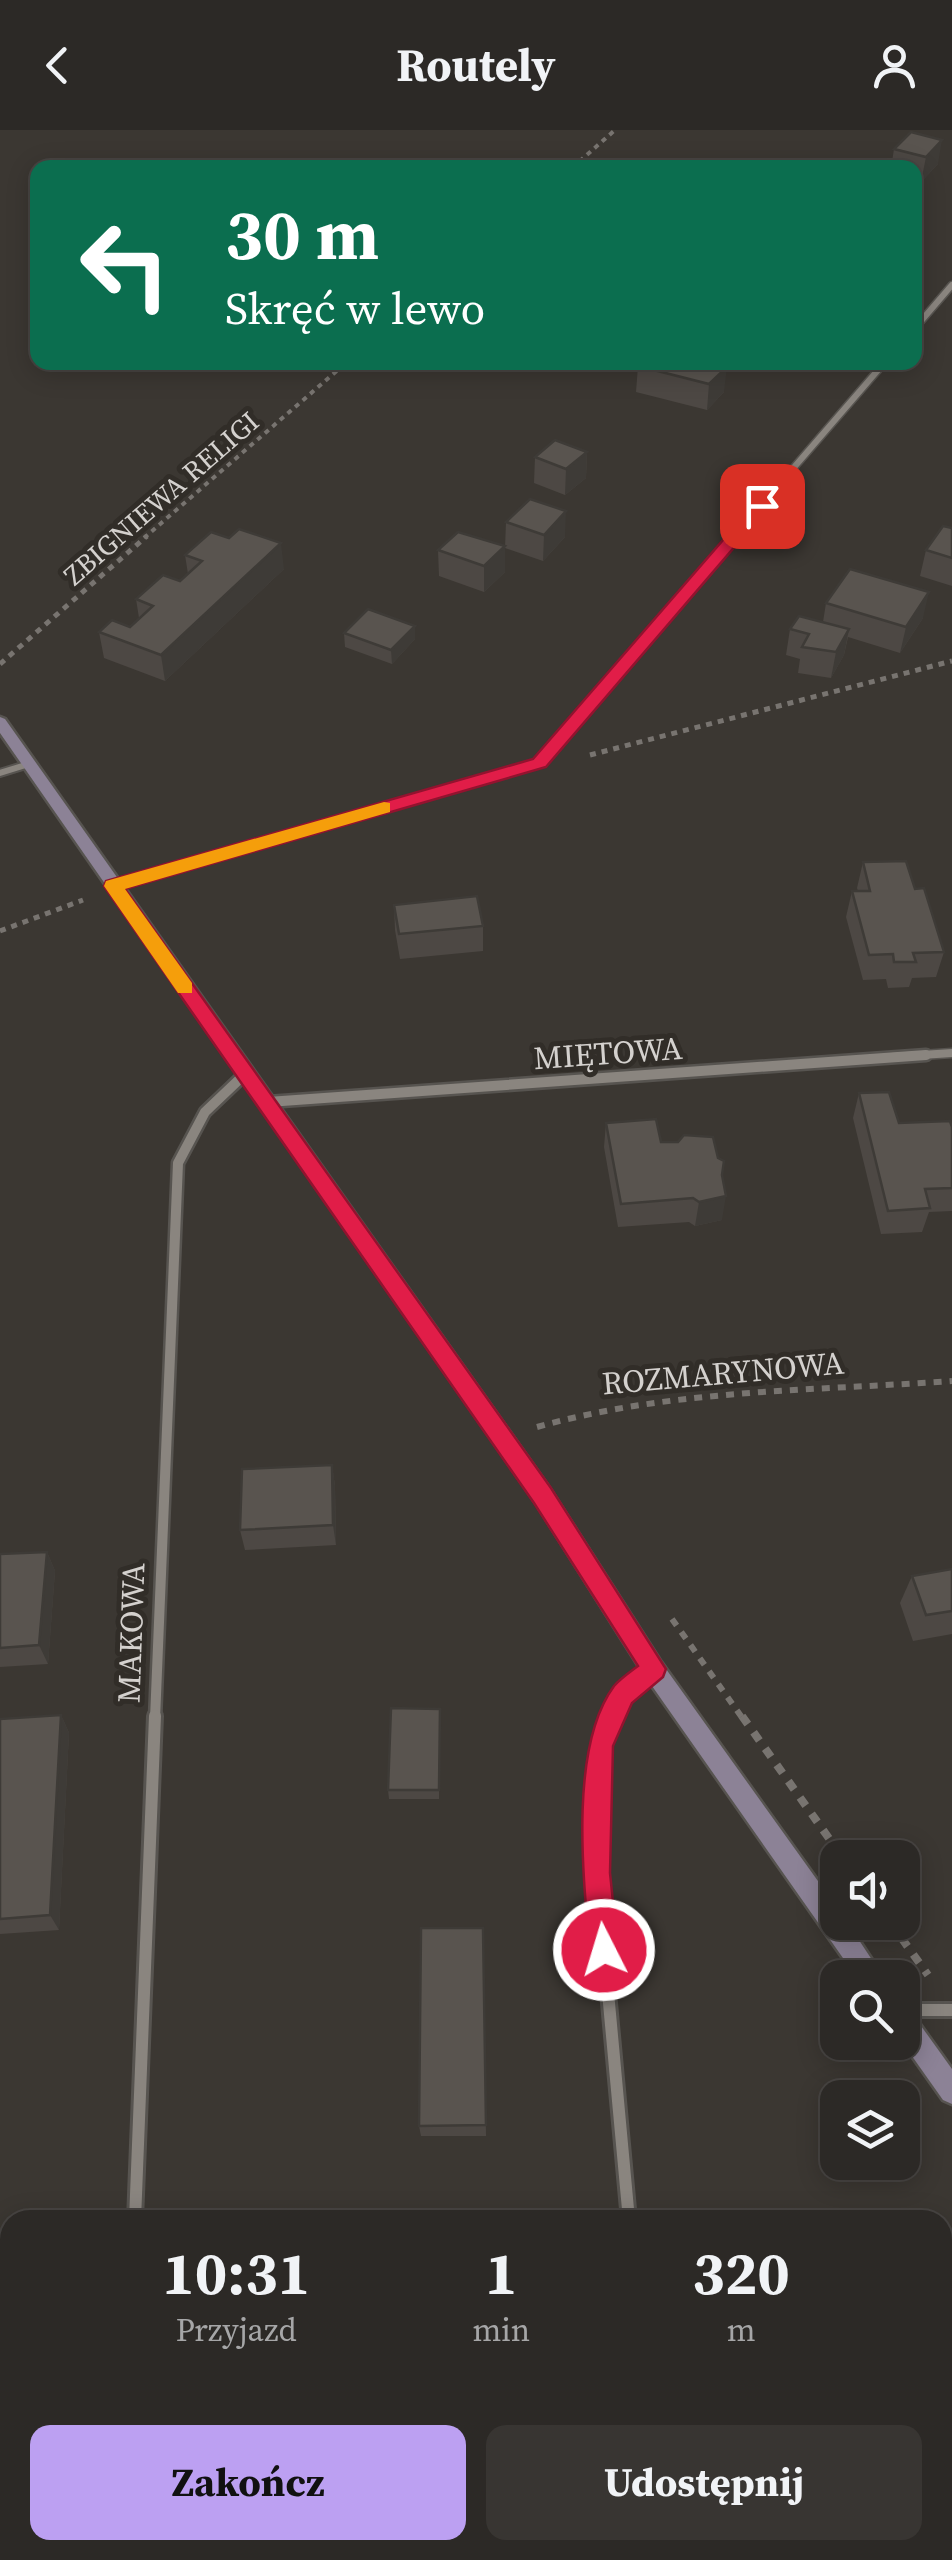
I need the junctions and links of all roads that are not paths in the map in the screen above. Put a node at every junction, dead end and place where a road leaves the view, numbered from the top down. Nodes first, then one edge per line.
1 (952, 285) edge
2 (922, 320) edge
3 (878, 370) edge
4 (0, 722) edge
5 (29, 764) junction
6 (0, 773) edge
7 (113, 886) junction
8 (952, 1053) edge
9 (246, 1073) junction
10 (268, 1102) junction
11 (654, 1669) junction
12 (859, 1960) edge
13 (920, 2010) edge
14 (952, 2010) edge
15 (920, 2047) edge
16 (952, 2092) edge
17 (135, 2210) edge
18 (628, 2210) edge

1 - 2 street
3 - 7 street
4 - 5 street
5 - 6 lane
5 - 7 street
7 - 9 street
8 - 10 street, MIĘTOWA
9 - 10 street
9 - 17 street, MAKOWA
10 - 11 street
11 - 12 street
11 - 18 street
13 - 14 street
15 - 16 street

